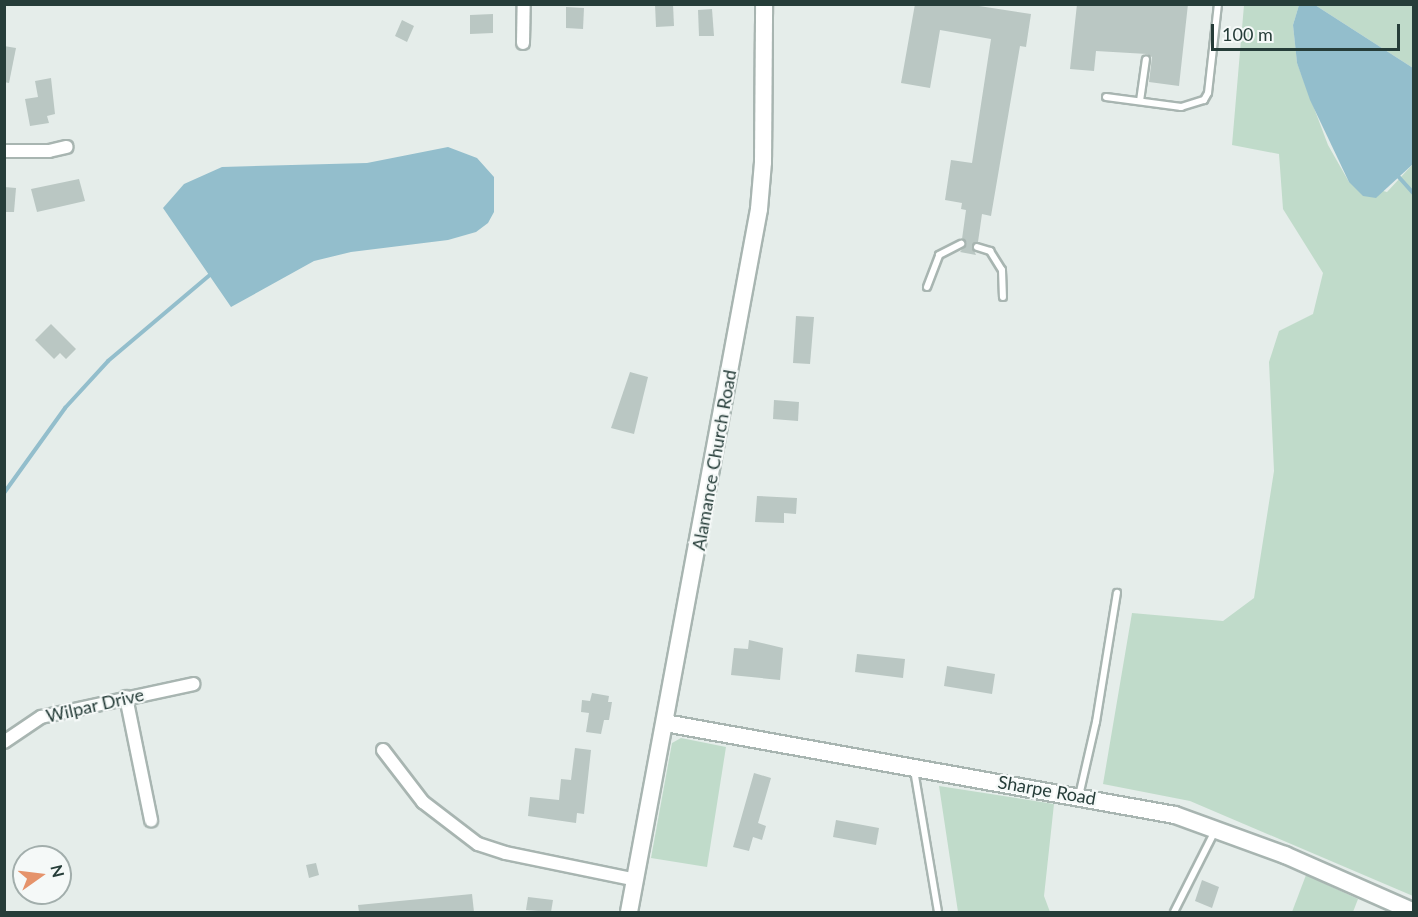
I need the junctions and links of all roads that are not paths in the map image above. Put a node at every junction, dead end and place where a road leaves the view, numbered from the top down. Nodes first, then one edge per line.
1 (524, 4) edge
2 (764, 4) edge
3 (1218, 4) edge
4 (523, 43) dead end
5 (1146, 59) dead end
6 (1106, 97) dead end
7 (1140, 101) junction
8 (67, 147) dead end
9 (4, 151) edge
10 (961, 244) dead end
11 (977, 247) dead end
12 (927, 287) dead end
13 (1004, 297) dead end
14 (1117, 593) dead end
15 (193, 684) dead end
16 (126, 697) junction
17 (665, 723) junction
18 (4, 742) edge
19 (382, 750) dead end
20 (913, 766) junction
21 (1079, 796) junction
22 (151, 820) dead end
23 (1216, 828) junction
24 (636, 880) junction
25 (629, 912) edge
26 (938, 912) edge
27 (1174, 912) edge
28 (1413, 912) edge

1 - 4 street
2 - 17 main road, Alamance Church Road
3 - 7 lane
5 - 7 lane
6 - 7 lane
8 - 9 street
10 - 12 lane
11 - 13 lane
14 - 21 lane
15 - 16 street, Wilpar Drive
16 - 18 street, Wilpar Drive
16 - 22 street
17 - 20 main road, Sharpe Road
17 - 24 main road, Alamance Church Road
19 - 24 street
20 - 21 main road, Sharpe Road
20 - 26 lane
21 - 23 main road, Sharpe Road
23 - 27 lane
23 - 28 main road, Sharpe Road
24 - 25 main road, Alamance Church Road

